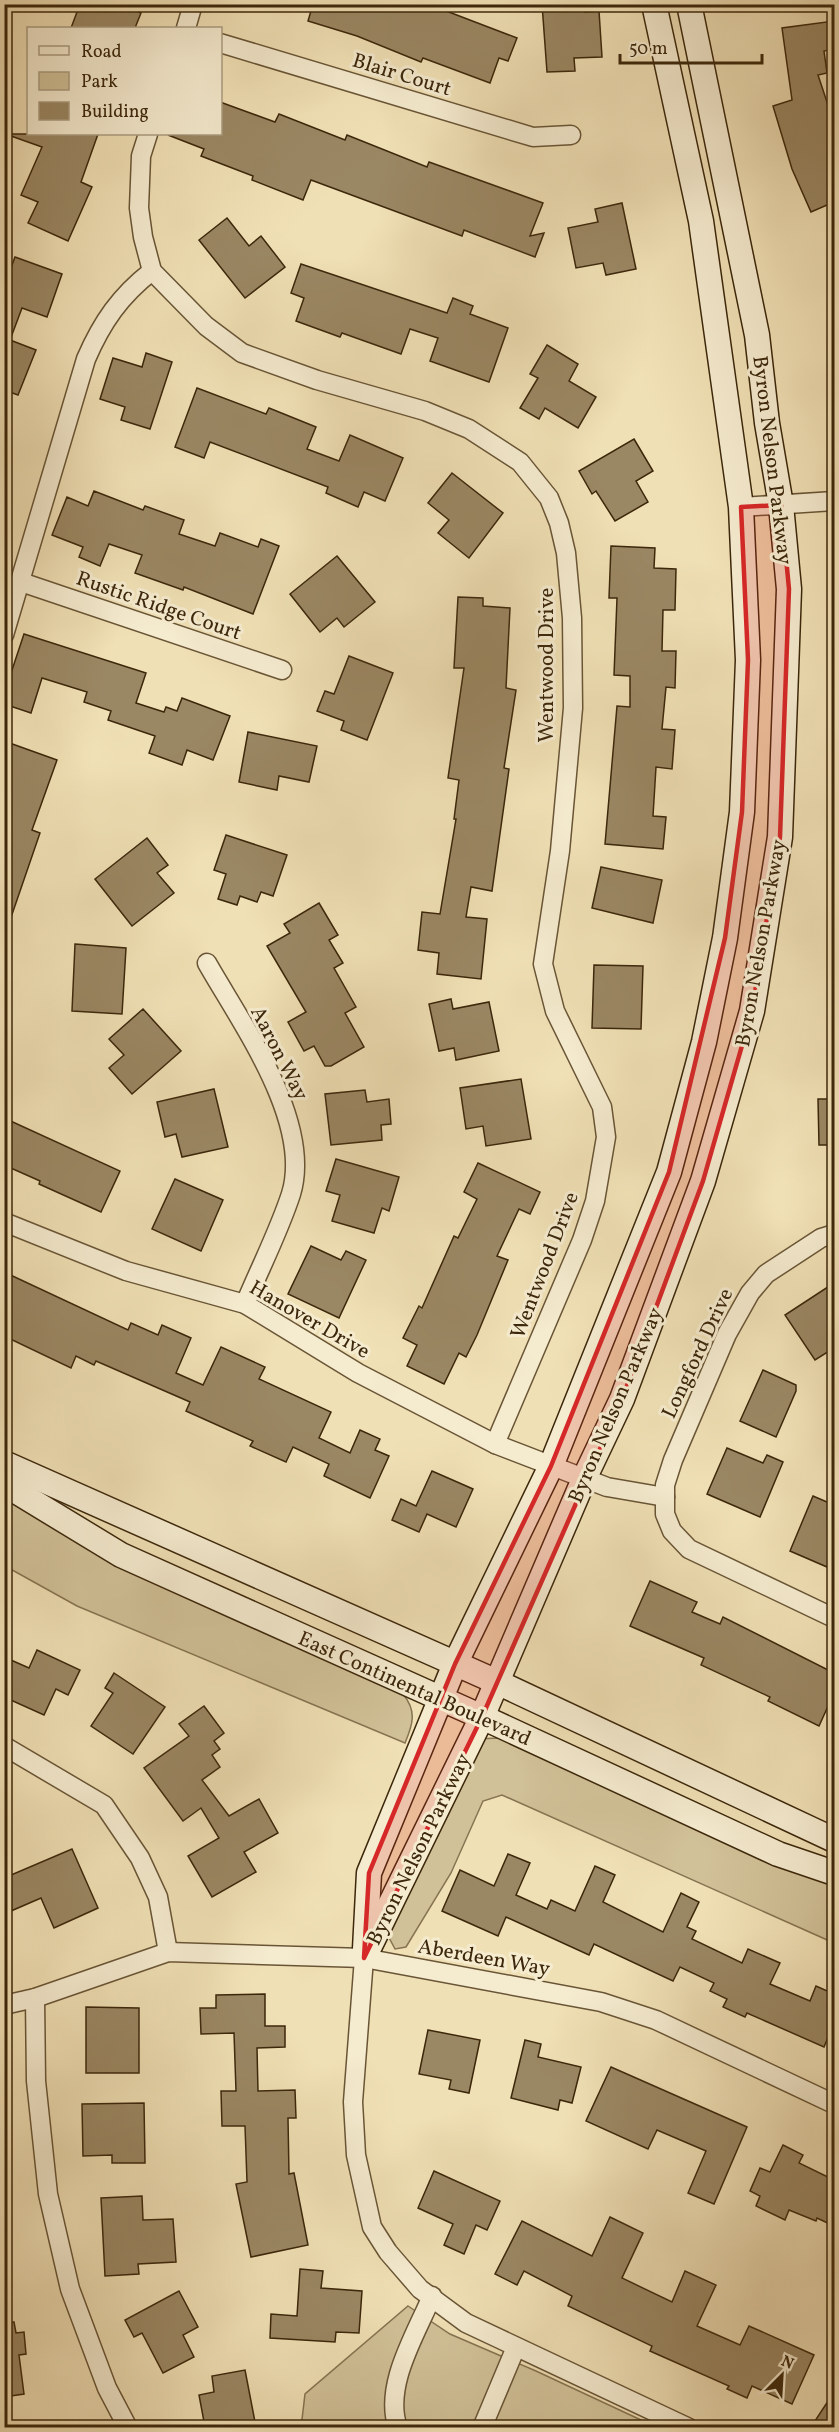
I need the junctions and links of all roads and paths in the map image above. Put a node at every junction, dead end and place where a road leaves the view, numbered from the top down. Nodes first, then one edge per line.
1 (193, 4) edge
2 (654, 4) edge
3 (689, 4) edge
4 (186, 27) edge
5 (222, 44) edge
6 (148, 135) edge
7 (572, 135) dead end
8 (152, 271) junction
9 (834, 501) edge
10 (781, 505) junction
11 (741, 507) junction
12 (21, 582) junction
13 (4, 635) edge
14 (282, 670) dead end
15 (207, 963) dead end
16 (4, 1222) edge
17 (834, 1234) edge
18 (245, 1304) junction
19 (495, 1444) junction
20 (4, 1463) edge
21 (551, 1466) junction
22 (584, 1479) junction
23 (4, 1484) edge
24 (665, 1497) junction
25 (834, 1618) edge
26 (455, 1664) junction
27 (497, 1683) junction
28 (440, 1698) junction
29 (482, 1717) junction
30 (4, 1746) edge
31 (834, 1840) edge
32 (834, 1873) edge
33 (168, 1952) junction
34 (364, 1958) junction
35 (35, 1998) junction
36 (4, 2006) edge
37 (834, 2104) edge
38 (432, 2296) junction
39 (516, 2347) junction
40 (128, 2427) edge
41 (398, 2427) edge
42 (482, 2427) edge
43 (689, 2427) edge

1 - 4 street
2 - 11 street, Byron Nelson Parkway
3 - 10 street, Byron Nelson Parkway
5 - 7 street, Blair Court
6 - 8 street, Wentwood Drive
8 - 12 street
8 - 19 street, Wentwood Drive
9 - 10 street
10 - 11 street
10 - 22 street, Byron Nelson Parkway
11 - 21 street, Byron Nelson Parkway
12 - 13 street
12 - 14 street, Rustic Ridge Court
15 - 18 street, Aaron Way
16 - 18 street, Hanover Drive
17 - 24 street, Longford Drive
18 - 19 street, Hanover Drive
19 - 21 street, Hanover Drive
20 - 26 street, East Continental Boulevard
21 - 22 street, Hanover Drive
21 - 26 street, Byron Nelson Parkway
22 - 24 street, Hanover Drive
22 - 27 street, Byron Nelson Parkway
23 - 28 street, East Continental Boulevard
24 - 25 street
26 - 27 street, East Continental Boulevard
26 - 28 street, Byron Nelson Parkway
27 - 29 street, Byron Nelson Parkway
27 - 31 street, East Continental Boulevard
28 - 29 street, East Continental Boulevard
28 - 34 street, Byron Nelson Parkway
29 - 32 street, East Continental Boulevard
29 - 34 street, Byron Nelson Parkway
30 - 33 street
33 - 34 street, Aberdeen Way
33 - 35 street, Aberdeen Way
34 - 37 street, Aberdeen Way
34 - 38 street, Byron Nelson Parkway
35 - 36 street, Aberdeen Way
35 - 40 street
38 - 39 street, Byron Nelson Parkway
38 - 41 street
39 - 42 street
39 - 43 street, Byron Nelson Parkway

